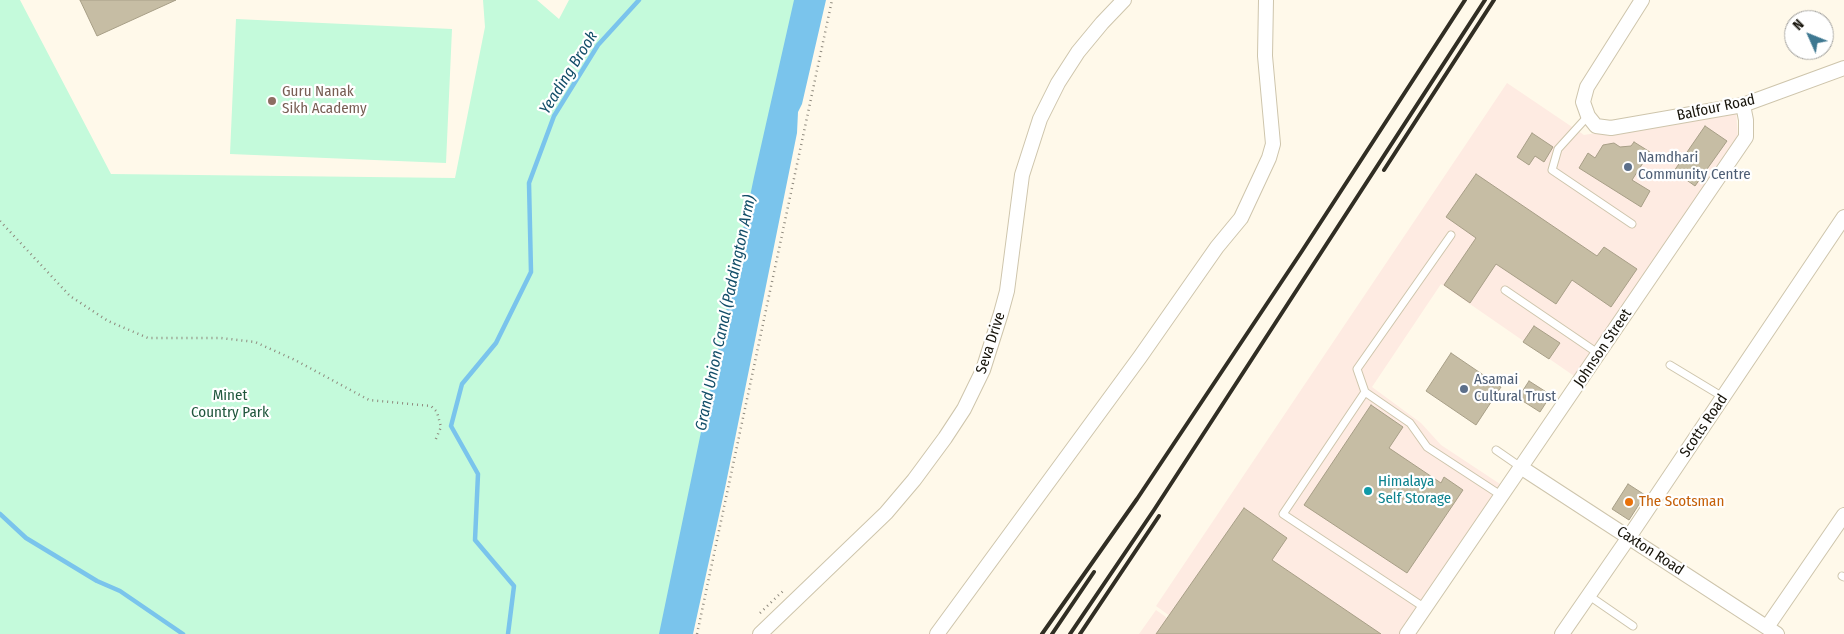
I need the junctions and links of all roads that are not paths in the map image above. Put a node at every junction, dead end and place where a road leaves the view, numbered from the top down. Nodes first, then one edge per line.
1 (1124, 0) edge
2 (1266, 0) edge
3 (1642, 0) edge
4 (1844, 68) edge
5 (1743, 105) junction
6 (1588, 116) junction
7 (1844, 217) edge
8 (1632, 224) dead end
9 (1451, 235) dead end
10 (1505, 290) dead end
11 (1599, 354) junction
12 (1670, 365) dead end
13 (1365, 392) junction
14 (1723, 397) junction
15 (1496, 450) dead end
16 (1522, 468) junction
17 (1502, 496) junction
18 (1844, 515) edge
19 (1630, 537) junction
20 (1588, 596) junction
21 (1425, 608) junction
22 (1633, 626) dead end
23 (1772, 630) edge
24 (760, 634) edge
25 (937, 634) edge
26 (1407, 634) edge
27 (1562, 634) edge

1 - 24 street, Seva Drive
2 - 25 street
3 - 6 street
4 - 5 street, Balfour Road
5 - 6 street, Balfour Road
5 - 11 street, Johnson Street
6 - 8 lane
7 - 14 street, Scotts Road
9 - 13 lane
10 - 11 lane
11 - 16 street, Johnson Street
12 - 14 lane
13 - 17 lane
13 - 21 lane
14 - 19 street, Scotts Road
15 - 16 lane
16 - 17 street, Johnson Street
16 - 19 street, Caxton Road
17 - 21 street, Johnson Street
18 - 23 street
19 - 20 street, Scotts Road
19 - 23 street, Caxton Road
20 - 22 lane
20 - 27 street, Scotts Road
21 - 26 street, Johnson Street

